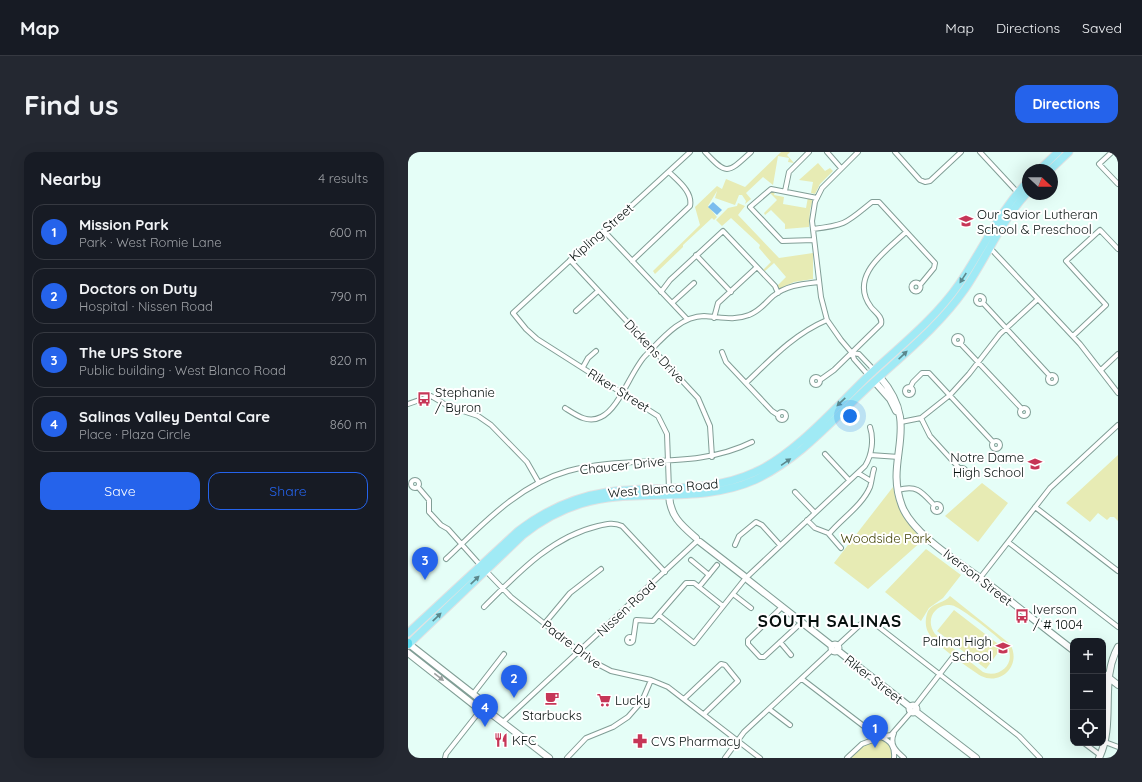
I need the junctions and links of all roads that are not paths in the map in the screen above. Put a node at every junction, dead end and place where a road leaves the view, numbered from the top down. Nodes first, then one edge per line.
1 (690, 152) edge
2 (705, 152) edge
3 (751, 152) edge
4 (809, 152) edge
5 (827, 152) edge
6 (857, 152) edge
7 (895, 152) edge
8 (961, 152) edge
9 (980, 152) edge
10 (1058, 152) edge
11 (1069, 152) edge
12 (1112, 152) edge
13 (1045, 164) edge
14 (1056, 164) edge
15 (841, 168) junction
16 (669, 172) junction
17 (1118, 184) edge
18 (785, 191) junction
19 (1022, 193) edge
20 (1022, 195) edge
21 (1022, 196) edge
22 (817, 198) junction
23 (813, 228) junction
24 (604, 231) junction
25 (906, 232) junction
26 (814, 240) junction
27 (982, 245) junction
28 (989, 248) junction
29 (1118, 249) edge
30 (696, 255) junction
31 (570, 260) junction
32 (632, 261) junction
33 (757, 267) junction
34 (819, 282) junction
35 (694, 283) dead end
36 (920, 285) dead end
37 (598, 291) junction
38 (660, 292) junction
39 (730, 292) junction
40 (778, 293) junction
41 (1038, 299) junction
42 (672, 303) junction
43 (983, 303) dead end
44 (576, 311) dead end
45 (513, 313) joint
46 (714, 318) junction
47 (687, 319) junction
48 (827, 320) junction
49 (1006, 328) junction
50 (1073, 336) junction
51 (960, 343) dead end
52 (653, 349) junction
53 (596, 352) dead end
54 (722, 352) dead end
55 (852, 353) junction
56 (1118, 354) edge
57 (978, 362) junction
58 (583, 367) junction
59 (1101, 370) junction
60 (872, 373) junction
61 (1050, 376) dead end
62 (878, 379) junction
63 (820, 380) dead end
64 (746, 383) junction
65 (910, 388) dead end
66 (622, 392) junction
67 (1118, 393) edge
68 (950, 395) junction
69 (408, 404) edge
70 (565, 408) dead end
71 (1022, 409) dead end
72 (778, 415) dead end
73 (921, 418) junction
74 (901, 421) junction
75 (1118, 425) edge
76 (870, 427) dead end
77 (752, 442) dead end
78 (994, 442) dead end
79 (825, 454) dead end
80 (870, 455) junction
81 (712, 457) junction
82 (899, 458) junction
83 (668, 460) junction
84 (874, 469) dead end
85 (960, 469) dead end
86 (858, 473) junction
87 (849, 480) junction
88 (871, 481) junction
89 (410, 482) edge
90 (539, 483) junction
91 (898, 490) junction
92 (669, 492) junction
93 (795, 492) dead end
94 (934, 505) dead end
95 (1035, 507) junction
96 (815, 513) junction
97 (807, 520) junction
98 (829, 534) junction
99 (697, 541) junction
100 (1008, 542) junction
101 (462, 544) junction
102 (735, 545) dead end
103 (780, 545) junction
104 (841, 548) dead end
105 (446, 558) dead end
106 (691, 560) dead end
107 (717, 565) dead end
108 (483, 568) junction
109 (601, 569) dead end
110 (1118, 571) edge
111 (665, 572) junction
112 (709, 575) junction
113 (746, 578) junction
114 (980, 578) junction
115 (700, 587) junction
116 (503, 589) junction
117 (733, 594) junction
118 (723, 606) junction
119 (484, 607) dead end
120 (782, 607) junction
121 (751, 608) dead end
122 (659, 615) junction
123 (802, 622) junction
124 (545, 623) junction
125 (1118, 627) edge
126 (408, 633) edge
127 (633, 641) dead end
128 (780, 642) junction
129 (408, 644) edge
130 (1118, 647) edge
131 (835, 648) junction
132 (1070, 648) edge
133 (579, 651) junction
134 (408, 652) edge
135 (504, 654) dead end
136 (791, 655) dead end
137 (953, 657) dead end
138 (940, 674) junction
139 (1104, 674) edge
140 (1109, 678) junction
141 (802, 679) junction
142 (651, 680) junction
143 (1118, 685) edge
144 (473, 694) junction
145 (684, 699) junction
146 (481, 706) junction
147 (769, 709) junction
148 (913, 709) junction
149 (704, 714) junction
150 (502, 722) junction
151 (790, 725) dead end
152 (866, 729) junction
153 (896, 730) junction
154 (1106, 735) edge
155 (881, 737) junction
156 (738, 740) junction
157 (1106, 742) edge
158 (864, 743) junction
159 (1087, 746) edge
160 (1103, 746) edge
161 (1118, 747) edge
162 (893, 748) junction
163 (1099, 757) edge
164 (445, 758) edge
165 (549, 758) edge
166 (567, 758) edge
167 (725, 758) edge
168 (760, 758) edge
169 (847, 758) edge
170 (894, 758) edge
171 (904, 758) edge
172 (976, 758) edge
173 (1040, 758) edge

1 - 16 street, Kipling Street
2 - 3 street
4 - 18 street
5 - 15 street
6 - 15 street
7 - 8 street
9 - 19 street
10 - 13 main road
11 - 14 main road
12 - 17 street
15 - 22 street
16 - 24 street, Kipling Street
16 - 32 street
18 - 22 street
18 - 26 street
20 - 27 main road, West Blanco Road
21 - 28 main road, West Blanco Road
22 - 23 street
23 - 25 street
23 - 26 street
24 - 31 street, Kipling Street
24 - 32 street
25 - 36 street
25 - 55 street
26 - 34 street
27 - 28 street
27 -> 60 main road, West Blanco Road
28 - 41 street
62 -> 28 main road, West Blanco Road
29 - 50 street
30 - 33 street
30 - 38 street
30 - 39 street
31 - 37 street, Dickens Drive
31 - 45 street, Kipling Street
32 - 38 street
33 - 39 street
33 - 40 street
34 - 40 street
34 - 48 street
35 - 42 street
37 - 44 street
37 - 52 street, Dickens Drive
38 - 42 street
39 - 46 street
40 - 46 street
41 - 49 street
41 - 50 street
42 - 47 street
43 - 49 street
45 - 58 street, Riker Street
46 - 47 street
47 - 52 street
48 - 55 street
48 - 64 street
49 - 57 street
49 - 61 street
50 - 59 street
51 - 57 street
52 - 66 street
52 - 81 street, Dickens Drive
53 - 58 street
54 - 64 street
55 - 60 street
55 - 60 street
55 - 63 street
56 - 59 street
57 - 68 street
57 - 71 street
58 - 66 street, Riker Street
59 - 67 street
60 - 62 street
60 - 62 street
60 -> 92 main road, West Blanco Road
62 - 74 street
92 -> 62 main road, West Blanco Road
64 - 72 street
65 - 68 street
66 - 70 street
66 - 83 street, Riker Street
68 - 73 street
68 - 78 street
69 - 90 street
73 - 74 street
73 - 85 street
74 - 82 street, Iverson Street
75 - 95 street
76 - 80 street
77 - 81 street, Chaucer Drive
79 - 87 street
80 - 82 street
80 - 86 street
81 - 83 street, Chaucer Drive
82 - 91 street, Iverson Street
83 - 90 street, Chaucer Drive
83 - 92 street, Riker Street
84 - 88 street
86 - 87 street
86 - 88 street
87 - 96 street
88 - 98 street
89 - 101 street, Padre Drive
90 - 101 street, Chaucer Drive
91 - 94 street
91 - 114 street, Iverson Street
92 - 99 street, Riker Street
92 - 108 main road, West Blanco Road
93 - 96 street
95 - 100 street
95 - 110 street
96 - 97 street
97 - 98 street
97 - 103 street
98 - 104 street
99 - 111 street, Nissen Road
99 - 113 street, Riker Street
100 - 114 street
100 - 125 street
101 - 105 street, Chaucer Drive
101 - 108 street, Padre Drive
102 - 103 street
103 - 113 street
106 - 112 street
107 - 112 street
108 - 116 street, Padre Drive
108 - 126 main road, West Blanco Road
129 -> 108 main road, West Blanco Road
109 - 124 street
111 - 116 street
111 - 133 street, Nissen Road
112 - 115 street
113 - 117 street
113 - 120 street, Riker Street
114 - 132 street, Iverson Street
115 - 118 street
115 - 122 street
116 - 119 street
116 - 124 street, Padre Drive
117 - 118 street
117 - 121 street
118 - 122 street
120 - 123 street, Riker Street
120 - 128 street
122 - 127 street
123 - 128 street
123 - 131 street, Riker Street
124 - 133 street, Padre Drive
128 - 136 street
129 - 144 street
130 - 140 street
131 - 138 street
131 - 141 street
131 - 148 street, Riker Street
133 - 142 street, Padre Drive
133 - 150 street, Nissen Road
134 -> 146 street
135 - 144 street
137 - 138 street
138 - 148 street
138 - 173 street
139 - 140 street
140 - 143 street
140 - 154 street
141 - 147 street
141 - 152 street
142 - 145 street, Padre Drive
142 - 166 street
144 - 146 street
145 - 149 street, Padre Drive
145 - 149 street
146 - 150 street
146 - 164 street
147 - 151 street
147 - 156 street
148 - 153 street
148 - 172 street, Riker Street
149 - 156 street, Padre Drive
150 - 165 street
152 - 155 street
152 - 158 street
153 - 155 street
153 - 162 street
155 - 158 street
155 - 162 street
156 - 167 street
156 - 168 street, Padre Drive
157 - 161 street
158 - 169 street
159 - 163 street
160 - 163 street
162 - 170 street
162 - 171 street

